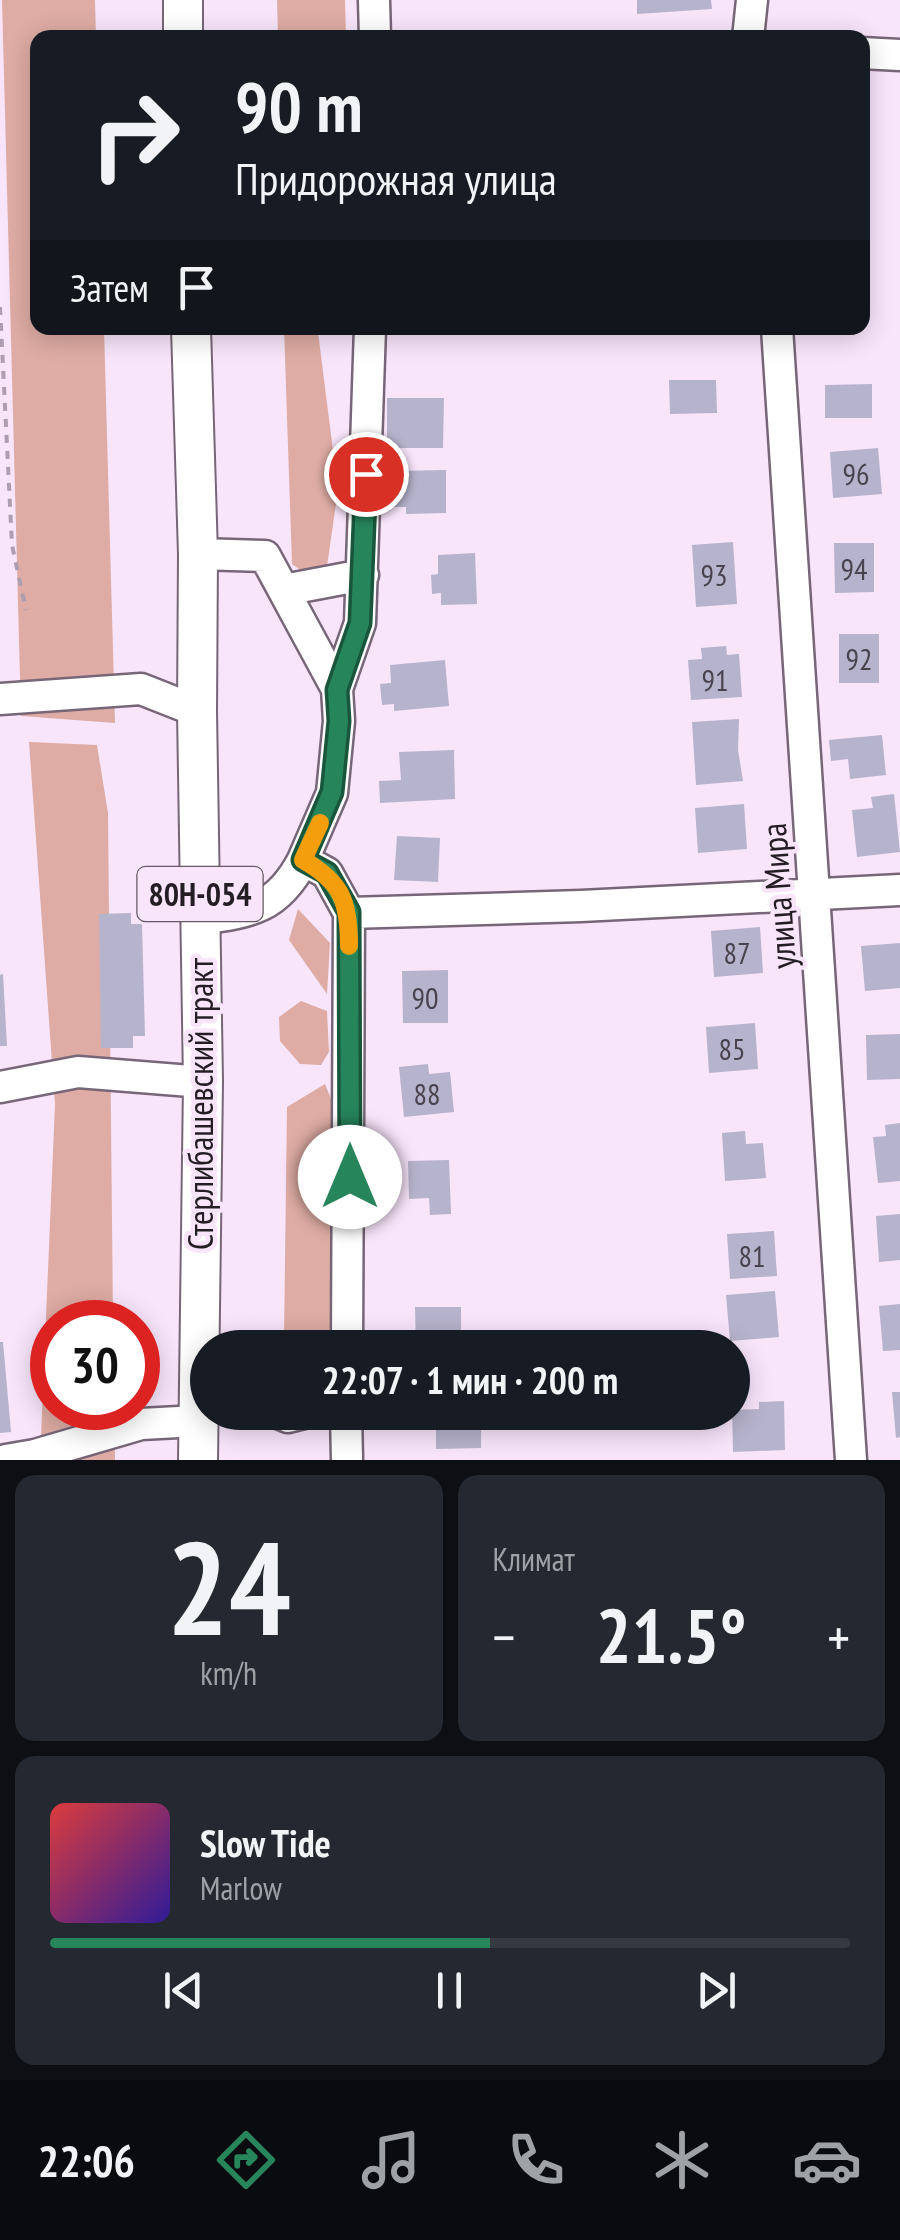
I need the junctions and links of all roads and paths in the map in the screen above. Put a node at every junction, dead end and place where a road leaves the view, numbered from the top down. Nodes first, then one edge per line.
1 (183, 0) edge
2 (374, 0) edge
3 (752, 0) edge
4 (183, 30) edge
5 (375, 30) edge
6 (749, 30) edge
7 (870, 54) edge
8 (900, 54) edge
9 (0, 307) edge
10 (191, 335) edge
11 (370, 335) edge
12 (777, 335) edge
13 (2, 436) edge
14 (198, 554) junction
15 (363, 575) junction
16 (284, 590) junction
17 (26, 610) dead end
18 (337, 690) junction
19 (0, 699) edge
20 (197, 710) junction
21 (303, 860) junction
22 (900, 890) edge
23 (816, 895) junction
24 (349, 912) junction
25 (200, 919) junction
26 (202, 1082) junction
27 (0, 1087) edge
28 (201, 1330) edge
29 (347, 1330) edge
30 (190, 1404) edge
31 (199, 1430) edge
32 (346, 1430) edge
33 (6, 1460) edge
34 (198, 1460) edge
35 (347, 1460) edge
36 (851, 1460) edge

1 - 4 main road
2 - 5 street
3 - 6 street
7 - 8 street
9 - 13 path
10 - 14 main road, Стерлибашевский тракт / 80Н-054
11 - 15 street
12 - 23 street, улица Мира
13 - 17 path
14 - 16 street
14 - 20 main road, Стерлибашевский тракт / 80Н-054
15 - 16 street
15 - 18 street
16 - 18 street
18 - 21 street
19 - 20 street
20 - 25 main road, Стерлибашевский тракт / 80Н-054
21 - 24 street
21 - 25 street
22 - 23 street
23 - 24 street
23 - 36 street, улица Мира
24 - 29 street
25 - 26 main road, Стерлибашевский тракт / 80Н-054
26 - 27 street
26 - 28 main road, Стерлибашевский тракт / 80Н-054
30 - 33 street
31 - 34 main road, Стерлибашевский тракт / 80Н-054
32 - 35 street

